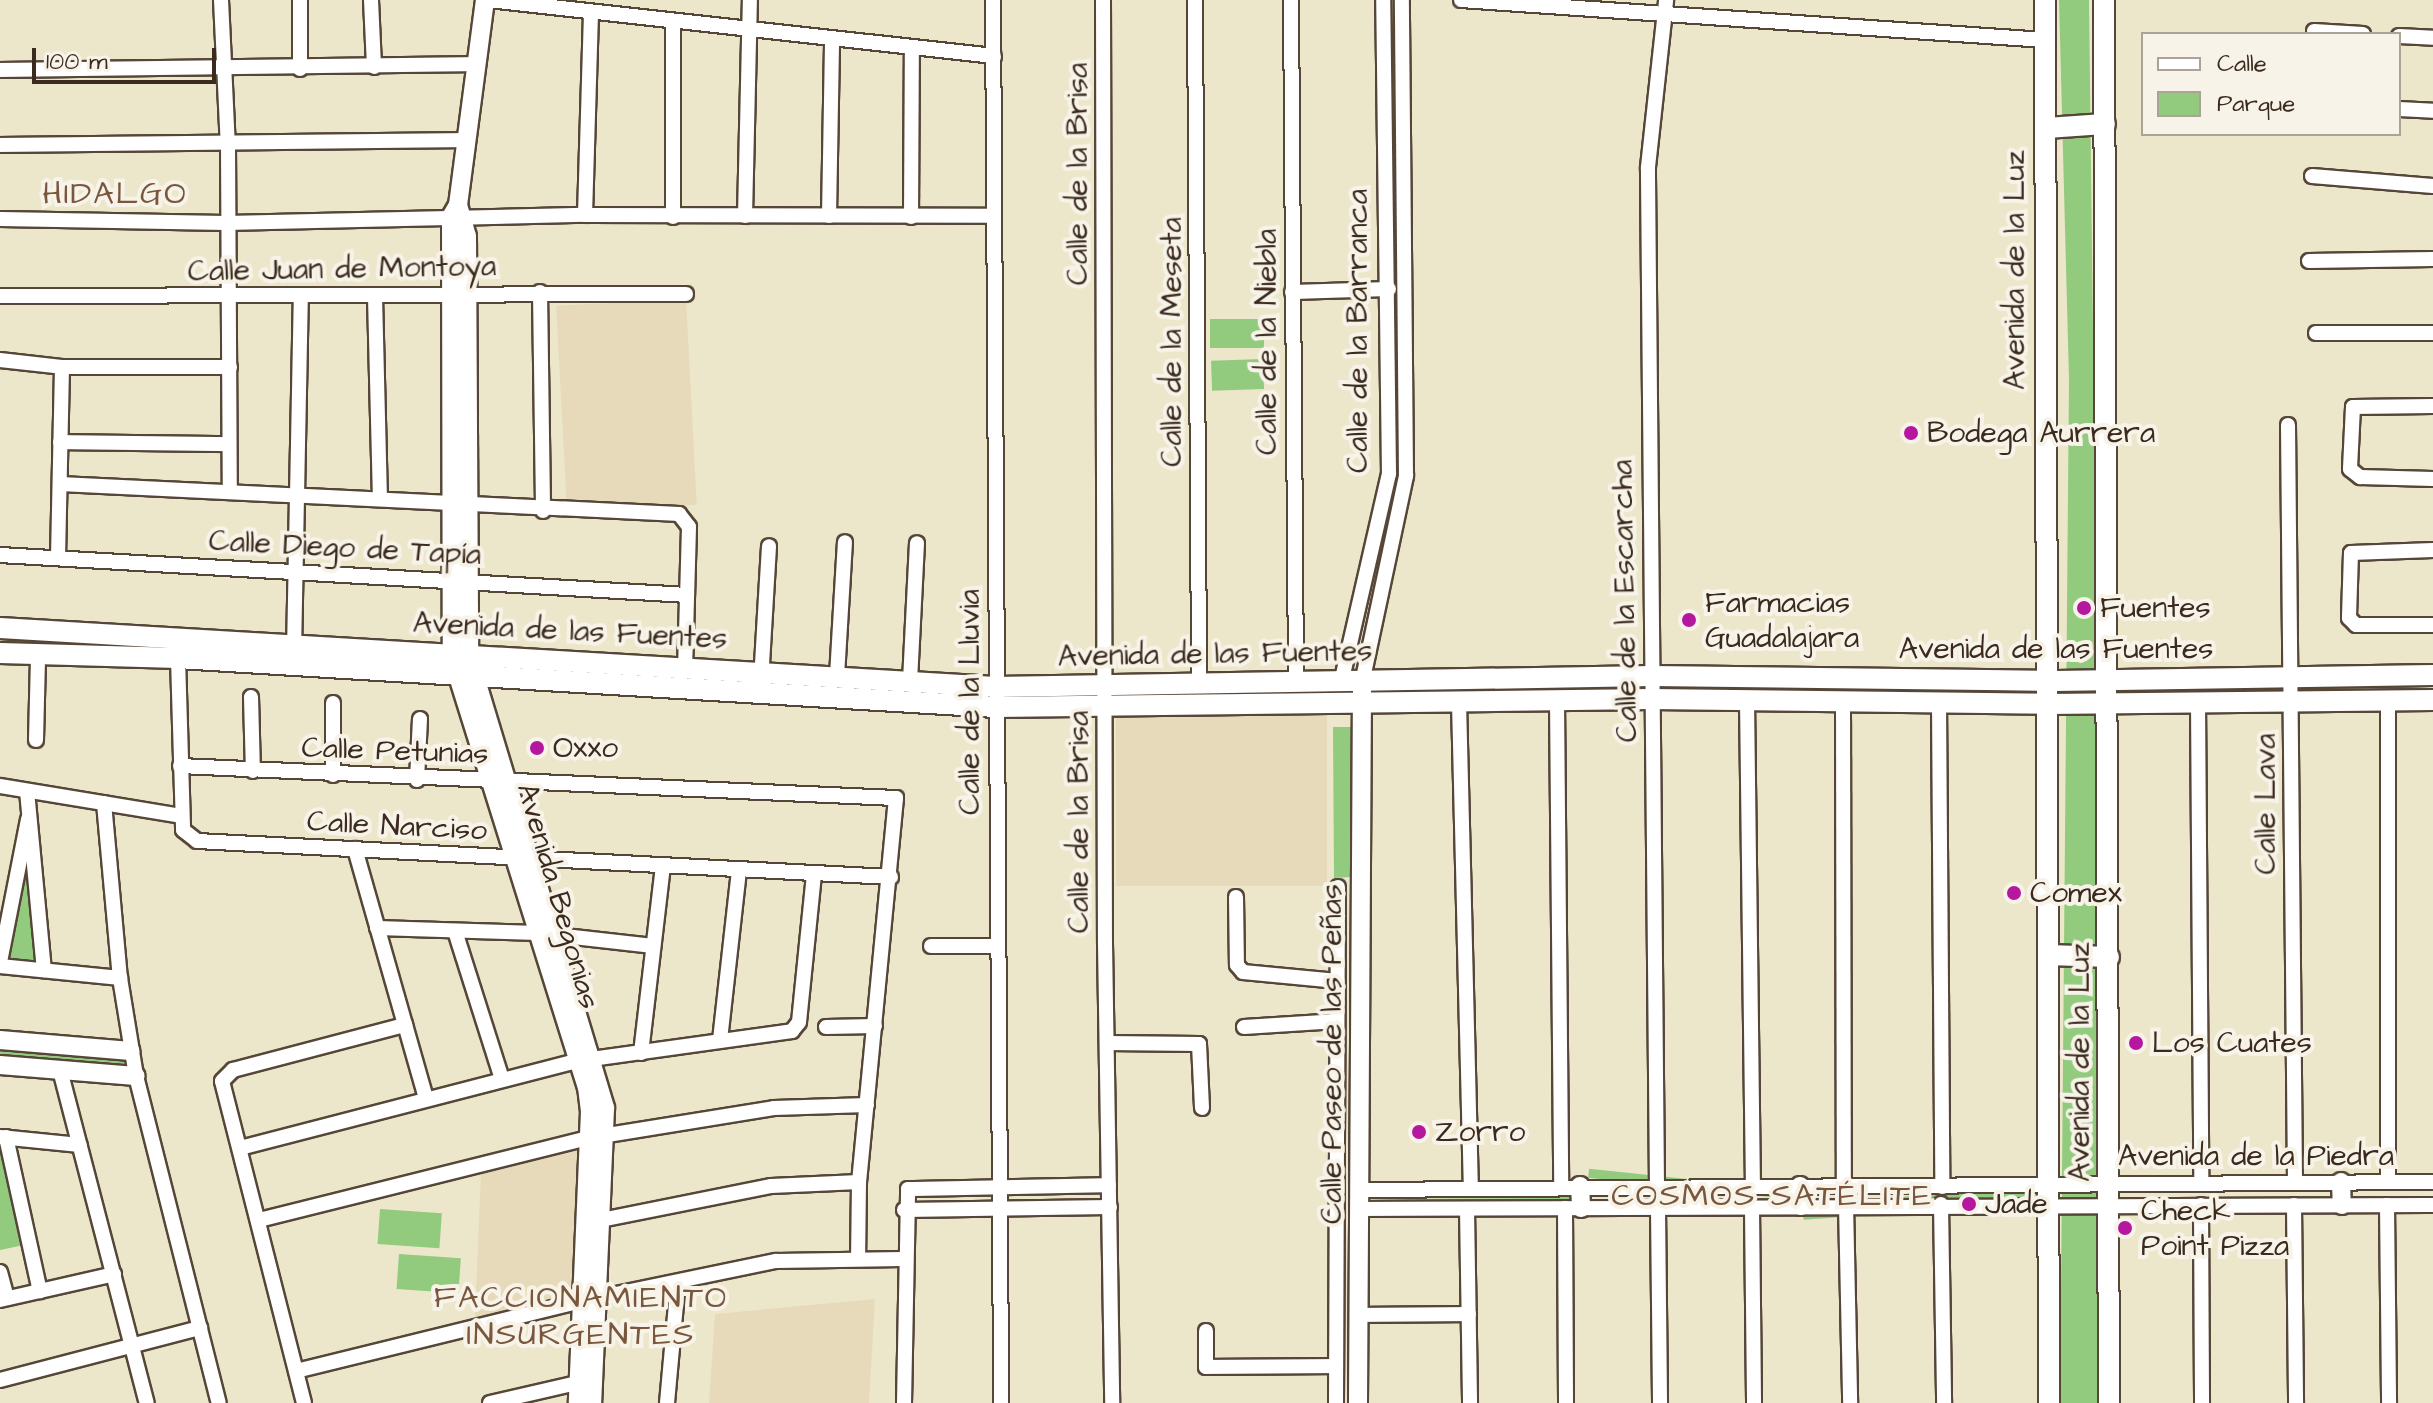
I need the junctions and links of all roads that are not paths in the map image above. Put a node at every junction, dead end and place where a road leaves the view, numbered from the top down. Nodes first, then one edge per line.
1 (209, 0) edge
2 (221, 0) edge
3 (300, 0) edge
4 (371, 0) edge
5 (487, 0) edge
6 (750, 0) edge
7 (993, 0) edge
8 (1103, 0) edge
9 (1195, 0) edge
10 (1291, 0) edge
11 (1383, 0) edge
12 (1402, 0) edge
13 (1461, 0) edge
14 (1666, 0) edge
15 (2045, 0) edge
16 (2104, 0) edge
17 (591, 12) junction
18 (1665, 16) junction
19 (673, 21) junction
20 (750, 30) junction
21 (2314, 31) dead end
22 (2326, 32) edge
23 (2401, 36) edge
24 (2433, 38) edge
25 (832, 40) junction
26 (2045, 40) junction
27 (912, 47) junction
28 (994, 56) junction
29 (476, 64) junction
30 (374, 67) junction
31 (300, 69) junction
32 (0, 70) edge
33 (222, 71) junction
34 (2401, 109) edge
35 (2433, 111) edge
36 (2105, 124) junction
37 (2046, 128) junction
38 (465, 140) junction
39 (0, 145) edge
40 (228, 146) junction
41 (2312, 176) dead end
42 (2433, 186) edge
43 (458, 214) junction
44 (585, 215) junction
45 (745, 216) junction
46 (829, 216) junction
47 (994, 216) junction
48 (673, 217) junction
49 (911, 217) junction
50 (0, 219) edge
51 (226, 223) junction
52 (2433, 259) edge
53 (2309, 261) dead end
54 (1389, 289) junction
55 (540, 292) junction
56 (1292, 292) junction
57 (457, 293) junction
58 (686, 294) dead end
59 (0, 296) edge
60 (375, 296) junction
61 (301, 297) junction
62 (229, 298) junction
63 (2316, 333) dead end
64 (2433, 333) edge
65 (1, 360) edge
66 (62, 367) junction
67 (230, 367) junction
68 (0, 378) edge
69 (2433, 406) edge
70 (2288, 425) dead end
71 (60, 442) junction
72 (229, 444) junction
73 (2433, 479) edge
74 (60, 484) junction
75 (230, 490) junction
76 (297, 493) junction
77 (380, 496) junction
78 (458, 503) junction
79 (543, 511) junction
80 (845, 542) dead end
81 (917, 543) dead end
82 (769, 546) dead end
83 (2433, 550) edge
84 (0, 555) edge
85 (58, 558) junction
86 (298, 570) junction
87 (459, 582) junction
88 (687, 595) junction
89 (2433, 625) edge
90 (0, 628) edge
91 (0, 653) edge
92 (294, 655) junction
93 (38, 656) junction
94 (460, 657) junction
95 (178, 658) junction
96 (685, 666) junction
97 (761, 672) junction
98 (2433, 675) edge
99 (837, 676) junction
100 (1652, 676) junction
101 (466, 678) junction
102 (2292, 679) junction
103 (2109, 680) junction
104 (910, 681) junction
105 (1996, 681) junction
106 (2048, 681) junction
107 (1199, 683) junction
108 (1341, 683) junction
109 (1362, 683) junction
110 (1296, 684) junction
111 (1104, 693) junction
112 (760, 694) junction
113 (251, 697) dead end
114 (995, 697) junction
115 (1651, 699) junction
116 (1747, 699) junction
117 (1557, 700) junction
118 (2292, 700) junction
119 (2388, 700) junction
120 (2433, 700) edge
121 (1843, 701) junction
122 (2198, 701) junction
123 (1459, 702) junction
124 (1939, 702) junction
125 (2109, 702) junction
126 (333, 703) dead end
127 (1969, 703) junction
128 (2048, 704) junction
129 (1340, 705) junction
130 (1362, 705) junction
131 (420, 719) dead end
132 (36, 740) dead end
133 (180, 766) junction
134 (253, 771) junction
135 (333, 775) junction
136 (417, 780) junction
137 (502, 781) junction
138 (0, 786) edge
139 (27, 791) junction
140 (104, 803) junction
141 (30, 815) junction
142 (182, 816) junction
143 (355, 849) junction
144 (524, 859) junction
145 (663, 866) junction
146 (739, 871) junction
147 (814, 874) junction
148 (891, 877) junction
149 (1338, 887) dead end
150 (1236, 897) dead end
151 (377, 928) junction
152 (455, 931) junction
153 (546, 934) junction
154 (653, 946) junction
155 (931, 946) dead end
156 (998, 946) junction
157 (2049, 955) junction
158 (2109, 957) junction
159 (0, 964) edge
160 (44, 970) junction
161 (120, 978) junction
162 (1338, 981) junction
163 (1337, 1021) junction
164 (405, 1025) junction
165 (875, 1026) junction
166 (826, 1027) dead end
167 (1244, 1027) dead end
168 (0, 1040) edge
169 (720, 1040) junction
170 (1107, 1043) junction
171 (131, 1051) junction
172 (641, 1053) junction
173 (585, 1060) junction
174 (0, 1065) edge
175 (60, 1070) junction
176 (136, 1076) junction
177 (502, 1079) junction
178 (426, 1098) junction
179 (867, 1105) junction
180 (1202, 1108) dead end
181 (3, 1137) edge
182 (597, 1137) junction
183 (80, 1145) junction
184 (240, 1148) junction
185 (859, 1182) junction
186 (2111, 1182) junction
187 (2201, 1182) junction
188 (2295, 1182) junction
189 (2341, 1182) junction
190 (2388, 1182) junction
191 (2433, 1182) edge
192 (1109, 1185) junction
193 (999, 1186) junction
194 (1571, 1186) junction
195 (1657, 1186) junction
196 (1800, 1186) junction
197 (1471, 1187) junction
198 (1753, 1187) junction
199 (1844, 1187) junction
200 (1942, 1187) junction
201 (1359, 1190) junction
202 (2050, 1195) junction
203 (1846, 1204) junction
204 (1941, 1204) junction
205 (2111, 1205) junction
206 (2201, 1205) junction
207 (2294, 1205) junction
208 (2342, 1205) junction
209 (2387, 1205) junction
210 (2433, 1205) edge
211 (1801, 1206) junction
212 (1110, 1207) junction
213 (1573, 1208) junction
214 (1658, 1208) junction
215 (1752, 1208) junction
216 (1359, 1209) junction
217 (1467, 1209) junction
218 (904, 1210) junction
219 (999, 1210) junction
220 (259, 1220) junction
221 (593, 1221) junction
222 (858, 1259) junction
223 (903, 1259) junction
224 (0, 1272) edge
225 (114, 1274) junction
226 (678, 1282) junction
227 (40, 1291) junction
228 (3, 1299) edge
229 (590, 1299) junction
230 (1469, 1314) junction
231 (1358, 1315) junction
232 (200, 1328) junction
233 (1206, 1331) dead end
234 (132, 1345) junction
235 (1336, 1366) junction
236 (296, 1371) junction
237 (0, 1380) edge
238 (587, 1381) junction
239 (147, 1403) edge
240 (219, 1403) edge
241 (304, 1403) edge
242 (490, 1403) edge
243 (578, 1403) edge
244 (592, 1403) edge
245 (667, 1403) edge
246 (904, 1403) edge
247 (1001, 1403) edge
248 (1112, 1403) edge
249 (1336, 1403) edge
250 (1358, 1403) edge
251 (1470, 1403) edge
252 (1566, 1403) edge
253 (1660, 1403) edge
254 (1754, 1403) edge
255 (1850, 1403) edge
256 (1944, 1403) edge
257 (2049, 1403) edge
258 (2109, 1403) edge
259 (2202, 1403) edge
260 (2296, 1403) edge
261 (2389, 1403) edge

1 - 2 street
2 - 33 street
3 - 31 street
4 - 30 street
5 - 17 street
5 - 29 street, Avenida Begonias
6 - 20 street
7 - 28 street, Calle de la Lluvia
8 - 111 street, Calle de la Brisa
9 - 107 street, Calle de la Meseta
10 - 56 street, Calle de la Niebla
11 - 54 street, Calle de la Barranca
12 - 109 street, Calle de la Barranca
13 - 18 street
14 - 18 street, Calle de la Escarcha
15 - 26 main road, Avenida de la Luz
16 - 36 main road, Avenida de la Luz
17 - 19 street
17 - 44 street
18 - 26 street
18 - 100 street, Calle de la Escarcha
19 - 20 street
19 - 48 street
20 - 25 street
20 - 45 street
21 - 22 street
23 - 24 street
25 - 27 street
25 - 46 street
26 - 37 main road, Avenida de la Luz
27 - 28 street
27 - 49 street
28 - 47 street, Calle de la Lluvia
29 - 30 street
29 - 38 street, Avenida Begonias
30 - 31 street
31 - 33 street
32 - 33 street
33 - 40 street
34 - 35 street
36 - 37 main road
36 - 103 main road, Avenida de la Luz
37 - 106 main road, Avenida de la Luz
38 - 40 street
38 - 43 street, Avenida Begonias
39 - 40 street
40 - 51 street
41 - 42 street
43 - 44 street
43 - 51 street
43 - 57 street, Avenida Begonias
44 - 48 street
45 - 46 street
45 - 48 street
46 - 49 street
47 - 49 street
47 - 114 street, Calle de la Lluvia
50 - 51 street
51 - 62 street
52 - 53 street
54 - 56 street
54 - 108 street, Calle de la Barranca
55 - 57 street, Calle Juan de Montoya
55 - 58 street, Calle Juan de Montoya
55 - 79 street
56 - 110 street, Calle de la Niebla
57 - 60 street, Calle Juan de Montoya
57 - 78 street, Avenida Begonias
59 - 62 street, Calle Juan de Montoya
60 - 61 street, Calle Juan de Montoya
60 - 77 street
61 - 62 street, Calle Juan de Montoya
61 - 76 street
62 - 67 street
63 - 64 street
65 - 66 street
65 - 68 street
66 - 67 street
66 - 71 street
67 - 72 street
69 - 73 street
70 - 102 street, Calle Lava
71 - 72 street
71 - 74 street
72 - 75 street
74 - 75 street
74 - 85 street
75 - 76 street
76 - 77 street
76 - 86 street
77 - 78 street
78 - 79 street
78 - 87 street, Avenida Begonias
79 - 88 street
80 - 99 street
81 - 104 street
82 - 97 street
83 - 89 street
84 - 85 street, Calle Diego de Tapía
85 - 86 street, Calle Diego de Tapía
86 - 87 street, Calle Diego de Tapía
86 - 92 street
87 - 88 street, Calle Diego de Tapía
87 - 94 street, Avenida Begonias
88 - 96 street
90 - 92 main road, Avenida de las Fuentes
91 - 93 main road, Avenida de las Fuentes
92 - 94 main road, Avenida de las Fuentes
92 - 95 main road, Avenida de las Fuentes
92 - 101 main road, Avenida de las Fuentes
93 - 95 main road, Avenida de las Fuentes
93 - 132 street
94 - 96 main road, Avenida de las Fuentes
94 - 101 street, Avenida Begonias
95 - 133 street
96 - 97 main road, Avenida de las Fuentes
97 - 99 main road, Avenida de las Fuentes
97 - 112 street
98 - 102 main road, Avenida de las Fuentes
99 - 104 main road, Avenida de las Fuentes
100 - 105 main road, Avenida de las Fuentes
100 - 109 main road, Avenida de las Fuentes
100 - 115 street, Calle de la Escarcha
101 - 112 main road, Avenida de las Fuentes
101 - 137 street, Avenida Begonias
102 - 103 main road, Avenida de las Fuentes
102 - 118 street, Calle Lava
103 - 106 main road, Avenida de las Fuentes
103 - 125 main road, Avenida de la Luz
104 - 114 main road, Avenida de las Fuentes
105 - 106 main road, Avenida de las Fuentes
105 - 127 street
106 - 128 main road, Avenida de la Luz
107 - 110 main road, Avenida de las Fuentes
107 - 111 main road, Avenida de las Fuentes
108 - 109 main road, Avenida de las Fuentes
108 - 110 main road, Avenida de las Fuentes
108 - 129 street, Calle de la Barranca
109 - 130 street, Calle de la Barranca
111 - 114 main road, Avenida de las Fuentes
111 - 129 main road, Avenida de las Fuentes
111 - 170 street, Calle de la Brisa
112 - 114 main road, Avenida de las Fuentes
113 - 134 street
114 - 156 street, Calle de la Lluvia
115 - 116 main road, Avenida de las Fuentes
115 - 117 main road, Avenida de las Fuentes
115 - 195 street, Calle de la Escarcha
116 - 121 main road, Avenida de las Fuentes
116 - 198 street
117 - 123 main road, Avenida de las Fuentes
117 - 194 street
118 - 119 main road, Avenida de las Fuentes
118 - 122 main road, Avenida de las Fuentes
118 - 188 street, Calle Lava
119 - 120 main road, Avenida de las Fuentes
119 - 190 street
121 - 124 main road, Avenida de las Fuentes
121 - 199 street
122 - 125 main road, Avenida de las Fuentes
122 - 187 street
123 - 130 main road, Avenida de las Fuentes
123 - 197 street
124 - 127 main road, Avenida de las Fuentes
124 - 200 street
125 - 128 main road, Avenida de las Fuentes
125 - 158 main road, Avenida de la Luz
126 - 135 street
127 - 128 main road, Avenida de las Fuentes
128 - 157 main road, Avenida de la Luz
129 - 130 main road, Avenida de las Fuentes
130 - 201 street, Calle Paseo de las Peñas
131 - 136 street
133 - 134 street, Calle Petunias
133 - 142 street
134 - 135 street, Calle Petunias
135 - 136 street, Calle Petunias
136 - 137 street, Calle Petunias
137 - 144 street, Avenida Begonias
137 - 148 street, Calle Petunias
138 - 139 street
139 - 140 street
139 - 141 street
140 - 142 street
140 - 161 street
141 - 159 street
141 - 160 street
142 - 143 street, Calle Narciso
143 - 144 street, Calle Narciso
143 - 151 street
144 - 145 street, Calle Narciso
144 - 153 street, Avenida Begonias
145 - 146 street, Calle Narciso
145 - 154 street
146 - 147 street, Calle Narciso
146 - 169 street
147 - 148 street, Calle Narciso
147 - 169 street
148 - 165 street
149 - 162 street, Calle Paseo de las Peñas
150 - 162 street
151 - 152 street
151 - 164 street
152 - 153 street
152 - 177 street
153 - 154 street
153 - 173 street, Avenida Begonias
154 - 172 street
155 - 156 street
156 - 193 street, Calle de la Lluvia
157 - 158 main road
157 - 202 main road, Avenida de la Luz
158 - 186 main road, Avenida de la Luz
159 - 160 street
160 - 161 street
161 - 171 street
162 - 163 street, Calle Paseo de las Peñas
163 - 167 street
163 - 235 street, Calle Paseo de las Peñas
164 - 178 street
164 - 184 street
165 - 166 street
165 - 179 street
168 - 171 street
169 - 172 street
170 - 180 street
170 - 192 street, Calle de la Brisa
171 - 176 street
172 - 173 street
173 - 177 street
173 - 182 street, Avenida Begonias
174 - 175 street
175 - 176 street
175 - 183 street
176 - 232 street
177 - 178 street
178 - 184 street
179 - 182 street
179 - 185 street
181 - 183 street
181 - 227 street
182 - 220 street
182 - 221 street, Avenida Begonias
183 - 225 street
184 - 220 street
185 - 221 street
185 - 222 street
186 - 187 street, Avenida de la Piedra
186 - 202 street, Avenida de la Piedra
186 - 205 main road, Avenida de la Luz
187 - 188 street, Avenida de la Piedra
188 - 189 street, Avenida de la Piedra
189 - 190 street, Avenida de la Piedra
189 - 208 street
190 - 191 street, Avenida de la Piedra
192 - 193 street
192 - 212 street, Calle de la Brisa
193 - 218 street
193 - 219 street, Calle de la Lluvia
194 - 195 street, Avenida de la Piedra
194 - 197 street, Avenida de la Piedra
194 - 213 street
195 - 198 street, Avenida de la Piedra
196 - 198 street, Avenida de la Piedra
196 - 199 street, Avenida de la Piedra
196 - 211 street
197 - 201 street, Avenida de la Piedra
199 - 200 street, Avenida de la Piedra
200 - 202 street, Avenida de la Piedra
201 - 216 street, Calle Paseo de las Peñas
202 - 204 street, Avenida de la Piedra
202 - 205 street, Avenida de la Piedra
202 - 257 main road, Avenida de la Luz
203 - 204 street, Avenida de la Piedra
203 - 211 street, Avenida de la Piedra
203 - 255 street
204 - 256 street
205 - 206 street, Avenida de la Piedra
205 - 258 main road, Avenida de la Luz
206 - 207 street, Avenida de la Piedra
206 - 259 street
207 - 208 street, Avenida de la Piedra
207 - 260 street
208 - 209 street, Avenida de la Piedra
209 - 210 street, Avenida de la Piedra
209 - 261 street
211 - 215 street, Avenida de la Piedra
212 - 219 street
212 - 248 street, Calle de la Brisa
213 - 214 street, Avenida de la Piedra
213 - 217 street, Avenida de la Piedra
213 - 252 street
214 - 215 street, Avenida de la Piedra
214 - 253 street
215 - 254 street
216 - 217 street, Avenida de la Piedra
216 - 231 street, Calle Paseo de las Peñas
217 - 230 street
218 - 219 street
218 - 223 street
219 - 247 street, Calle de la Lluvia
220 - 236 street
221 - 229 street, Avenida Begonias
222 - 223 street
222 - 226 street
223 - 246 street
224 - 228 street
225 - 227 street
225 - 234 street
226 - 229 street
226 - 245 street
227 - 228 street
229 - 236 street
229 - 238 street, Avenida Begonias
230 - 231 street
230 - 251 street
231 - 250 street, Calle Paseo de las Peñas
232 - 234 street
232 - 240 street
233 - 235 street
234 - 237 street
234 - 239 street
235 - 249 street, Calle Paseo de las Peñas
236 - 241 street
238 - 242 street
238 - 243 street, Avenida Begonias
238 - 244 street, Avenida Begonias

